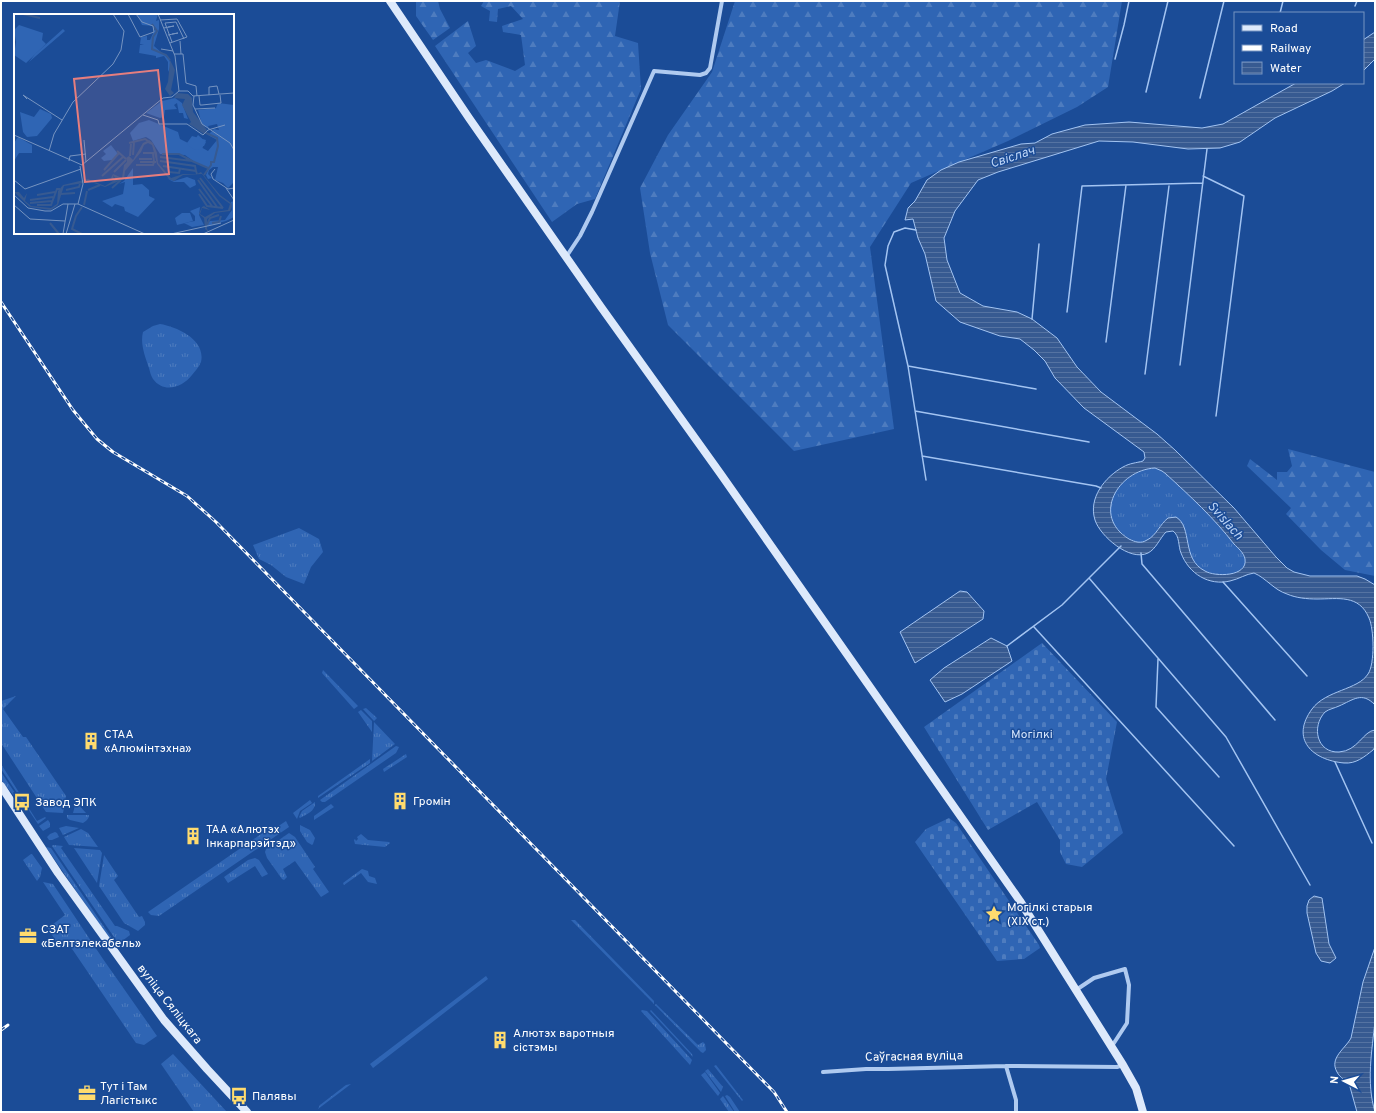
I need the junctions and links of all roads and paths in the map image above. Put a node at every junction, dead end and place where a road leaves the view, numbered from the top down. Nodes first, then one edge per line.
1 (390, 1) edge
2 (722, 1) edge
3 (566, 256) junction
4 (1, 786) edge
5 (1076, 990) junction
6 (1112, 1046) junction
7 (1123, 1065) junction
8 (1006, 1066) junction
9 (823, 1072) dead end
10 (247, 1112) edge
11 (1016, 1112) edge
12 (1144, 1112) edge

1 - 3 main road
2 - 3 street
3 - 5 main road
4 - 10 main road, вуліца Сяліцкага
5 - 6 main road
5 - 6 street
6 - 7 main road
7 - 8 street, Саўгасная вуліца
7 - 12 main road
8 - 9 street, Саўгасная вуліца
8 - 11 street

